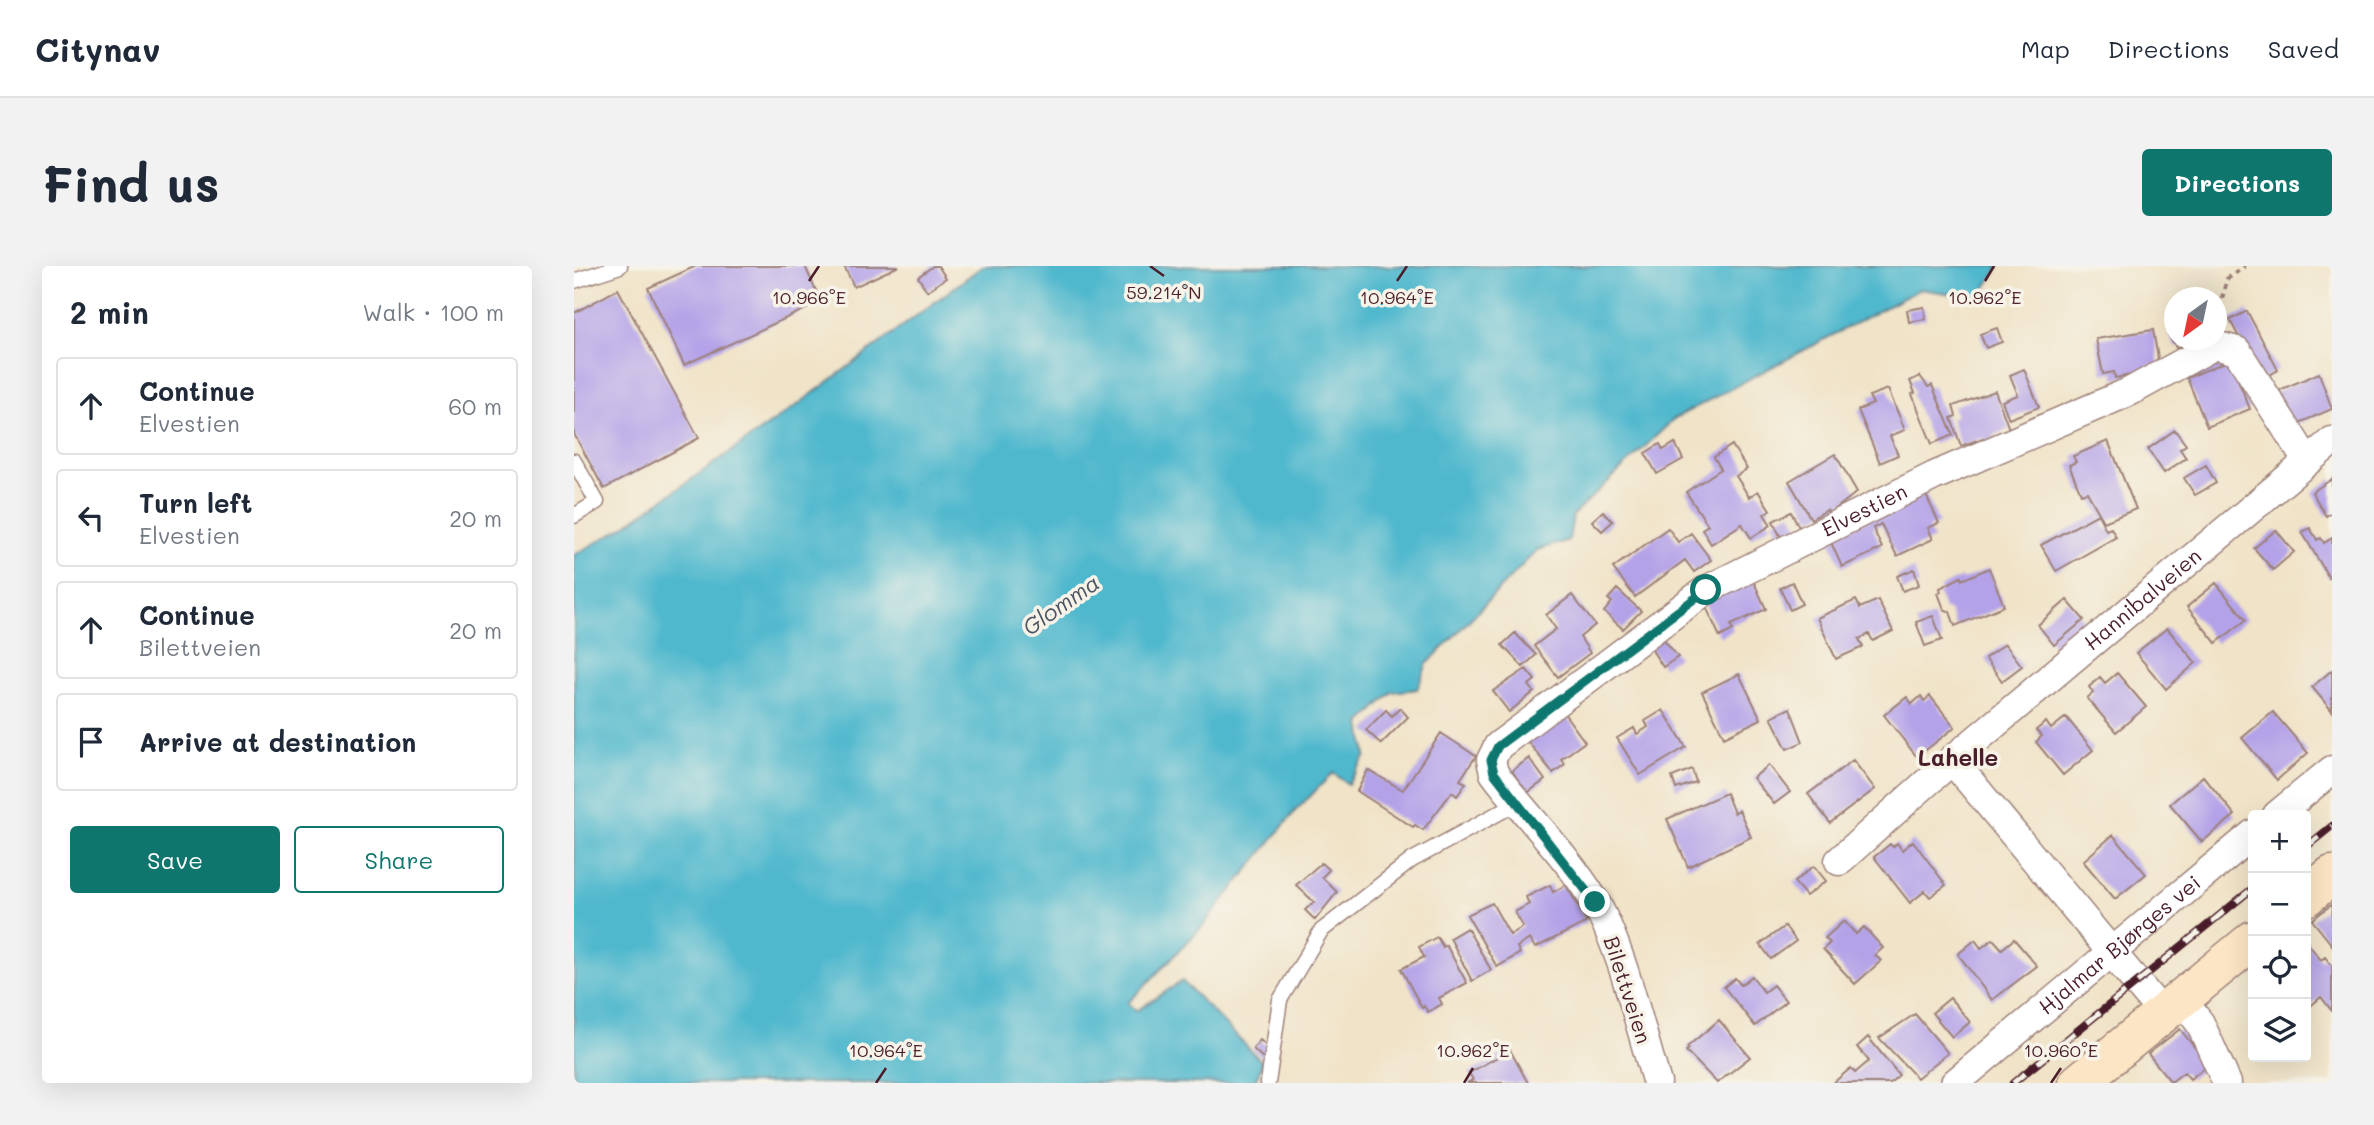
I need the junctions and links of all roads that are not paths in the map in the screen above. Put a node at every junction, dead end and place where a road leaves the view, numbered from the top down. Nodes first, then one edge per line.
1 (620, 266) edge
2 (574, 281) edge
3 (2332, 441) edge
4 (574, 461) edge
5 (2307, 461) junction
6 (574, 516) edge
7 (1952, 760) junction
8 (2332, 770) edge
9 (1517, 803) junction
10 (2283, 810) edge
11 (1541, 831) joint
12 (2248, 838) edge
13 (1839, 861) dead end
14 (2332, 875) edge
15 (2311, 893) edge
16 (2248, 944) edge
17 (2111, 953) junction
18 (2172, 1007) junction
19 (1268, 1083) edge
20 (1657, 1083) edge
21 (1955, 1083) edge
22 (2078, 1083) edge
23 (2227, 1083) edge

1 - 2 lane
3 - 5 street, Hannibalveien
4 - 6 lane
5 - 7 street, Hannibalveien
5 - 9 street, Elvestien
7 - 13 street, Hannibalveien
7 - 17 street
8 - 10 street
9 - 11 street, Elvestien
9 - 19 lane
11 - 20 street, Bilettveien
12 - 17 street, Hjalmar Bjørges vei
14 - 15 street
16 - 18 street
17 - 18 street
17 - 21 street, Hjalmar Bjørges vei
18 - 22 street
18 - 23 street

